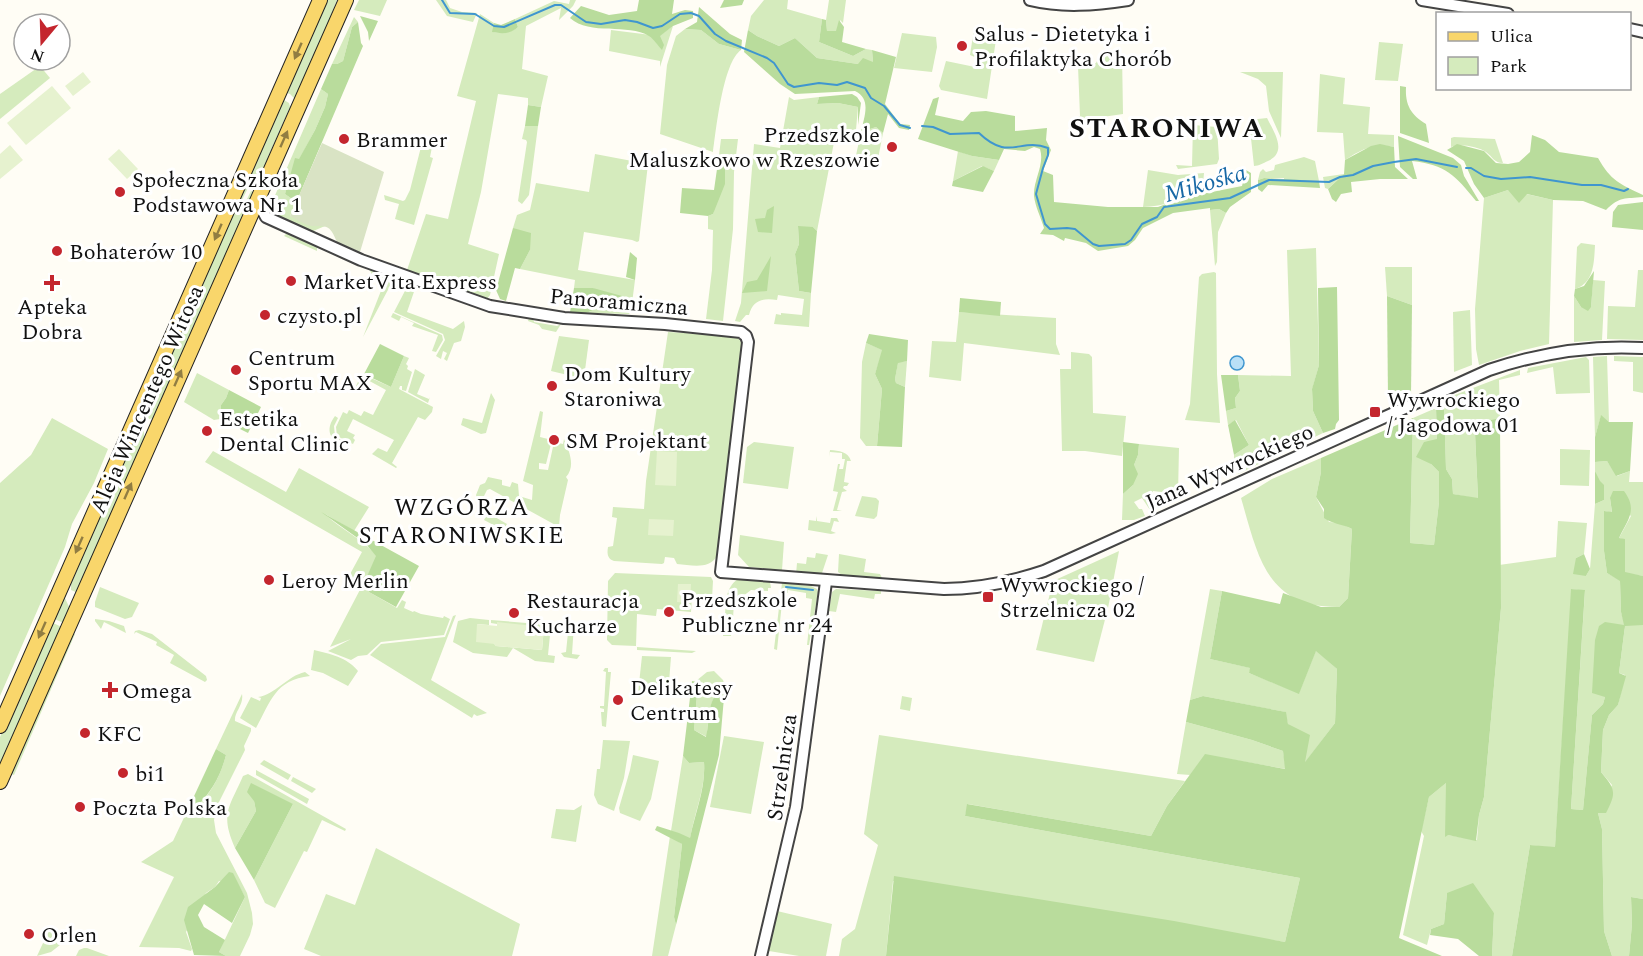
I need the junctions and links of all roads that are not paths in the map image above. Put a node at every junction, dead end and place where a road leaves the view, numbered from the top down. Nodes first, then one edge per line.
1 (320, 0) edge
2 (346, 0) edge
3 (1030, 0) edge
4 (1128, 0) edge
5 (1422, 0) edge
6 (1496, 12) edge
7 (276, 102) junction
8 (296, 113) junction
9 (259, 196) junction
10 (266, 217) junction
11 (246, 226) junction
12 (1643, 348) edge
13 (134, 422) junction
14 (155, 431) junction
15 (721, 572) joint
16 (826, 582) junction
17 (0, 726) edge
18 (0, 782) edge
19 (761, 956) edge

1 -> 7 main road, Aleja Wincentego Witosa
2 - 8 main road, Aleja Wincentego Witosa
3 - 4 street
5 - 6 street
7 - 8 main road
7 -> 13 main road, Aleja Wincentego Witosa
9 -> 8 main road, Aleja Wincentego Witosa
9 - 10 street
9 - 11 main road, Aleja Wincentego Witosa
10 - 11 street
10 - 15 street, Panoramiczna
14 -> 11 main road, Aleja Wincentego Witosa
12 - 16 street, Jana Wywrockiego
13 - 14 main road
13 -> 17 main road, Aleja Wincentego Witosa
18 -> 14 main road, Aleja Wincentego Witosa
15 - 16 street, Jana Wywrockiego
16 - 19 street, Strzelnicza

